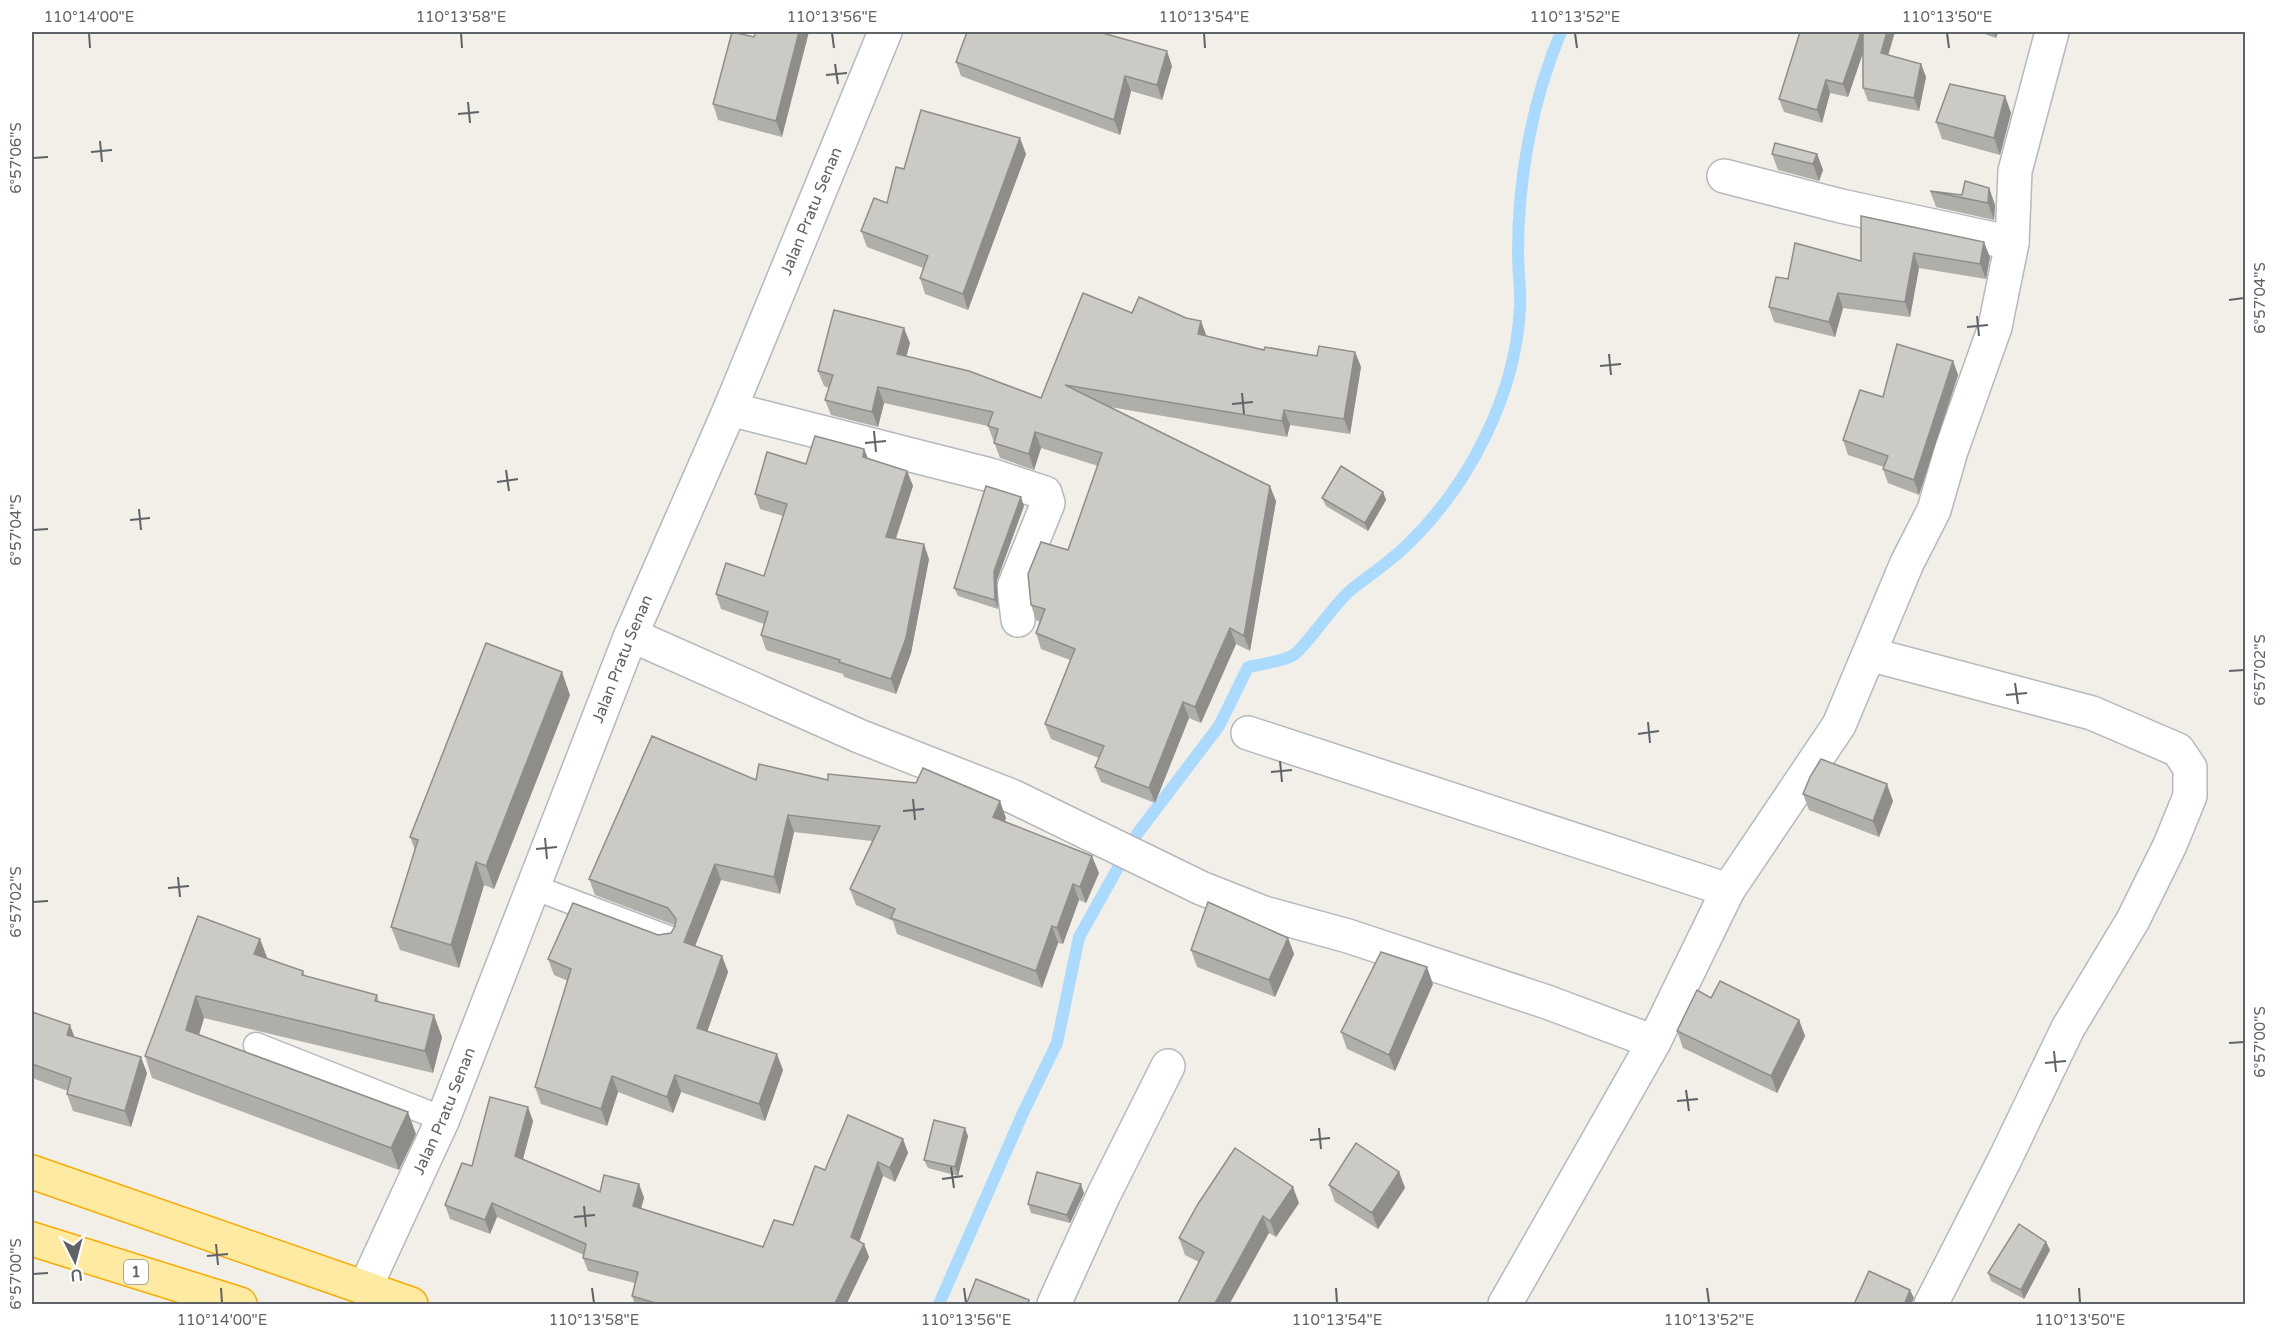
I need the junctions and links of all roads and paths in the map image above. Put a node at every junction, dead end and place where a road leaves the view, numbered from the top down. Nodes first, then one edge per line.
1 (885, 32) edge
2 (2052, 32) edge
3 (1724, 176) dead end
4 (2012, 243) junction
5 (730, 409) junction
6 (1018, 620) dead end
7 (631, 635) junction
8 (1869, 654) junction
9 (1248, 733) dead end
10 (533, 887) junction
11 (1728, 890) junction
12 (668, 938) edge
13 (1654, 1042) junction
14 (256, 1045) dead end
15 (1168, 1066) dead end
16 (443, 1119) junction
17 (32, 1172) edge
18 (32, 1239) edge
19 (365, 1288) junction
20 (240, 1305) edge
21 (411, 1305) edge
22 (1054, 1305) edge
23 (1505, 1305) edge
24 (1930, 1305) edge

1 - 5 street, Jalan Pratu Senan
2 - 4 street
3 - 4 street
4 - 8 street
5 - 6 street
5 - 7 street, Jalan Pratu Senan
7 - 10 street, Jalan Pratu Senan
7 - 13 street
8 - 11 street
8 - 24 street
9 - 11 street
10 - 12 lane
10 - 16 street, Jalan Pratu Senan
11 - 13 street
13 - 23 street
14 - 16 lane
15 - 22 street
16 - 19 street, Jalan Pratu Senan
17 - 19 highway
18 - 20 highway, 1
19 - 21 highway

